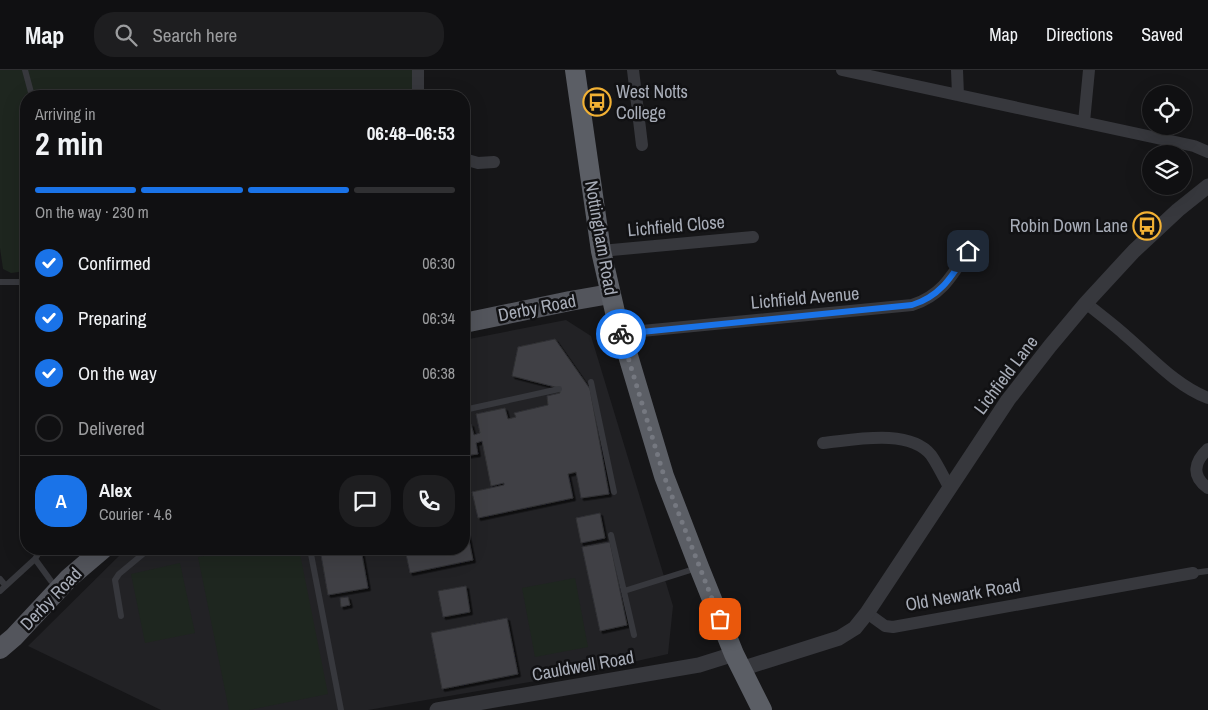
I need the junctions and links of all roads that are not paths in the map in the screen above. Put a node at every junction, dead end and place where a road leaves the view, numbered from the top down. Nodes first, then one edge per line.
1 (25, 70) edge
2 (418, 70) edge
3 (575, 70) edge
4 (633, 70) edge
5 (842, 70) edge
6 (957, 70) edge
7 (1088, 70) edge
8 (30, 90) edge
9 (418, 90) edge
10 (958, 95) junction
11 (1084, 122) junction
12 (642, 145) dead end
13 (1208, 152) edge
14 (470, 161) edge
15 (494, 162) dead end
16 (1208, 186) edge
17 (753, 237) dead end
18 (602, 251) junction
19 (968, 251) dead end
20 (0, 282) edge
21 (20, 282) edge
22 (608, 287) junction
23 (1086, 303) junction
24 (470, 309) edge
25 (470, 322) edge
26 (621, 333) junction
27 (591, 382) dead end
28 (559, 389) dead end
29 (1208, 398) edge
30 (470, 409) edge
31 (823, 443) dead end
32 (1208, 449) edge
33 (1208, 488) edge
34 (950, 489) junction
35 (614, 492) dead end
36 (612, 535) dead end
37 (37, 555) edge
38 (78, 555) edge
39 (96, 555) edge
40 (142, 555) edge
41 (311, 555) edge
42 (35, 559) junction
43 (699, 568) junction
44 (1208, 571) edge
45 (1193, 573) joint
46 (0, 579) edge
47 (51, 581) junction
48 (5, 585) junction
49 (0, 591) edge
50 (624, 591) junction
51 (867, 613) junction
52 (120, 616) dead end
53 (634, 635) dead end
54 (0, 637) edge
55 (0, 649) edge
56 (738, 661) junction
57 (342, 710) edge
58 (437, 710) edge
59 (762, 710) edge

1 - 8 lane
2 - 9 street
3 - 18 highway, Nottingham Road
4 - 12 street
5 - 10 street
6 - 10 street
7 - 11 street
10 - 11 street
11 - 13 street
14 - 15 street
16 - 23 street, Lichfield Lane
17 - 18 street, Lichfield Close
18 - 22 highway, Nottingham Road
19 - 26 street, Lichfield Avenue
20 - 21 lane
22 - 24 main road, Derby Road
22 - 25 main road, Derby Road
22 - 26 highway, Nottingham Road
23 - 29 street
23 - 34 street, Lichfield Lane
26 - 43 highway, Nottingham Road
27 - 35 lane
28 - 30 lane
31 - 34 street
32 - 33 street
34 - 51 street, Lichfield Lane
36 - 50 lane
37 - 42 lane
38 - 47 main road, Derby Road
39 - 55 main road, Derby Road
40 - 52 lane
41 - 57 lane
42 - 47 lane
42 - 48 lane
43 - 50 lane
43 - 56 highway, Nottingham Road
44 - 45 lane, Old Newark Road
45 - 51 street, Old Newark Road
46 - 48 lane
47 - 54 main road, Derby Road
48 - 49 lane
50 - 53 lane
51 - 56 street
56 - 58 street, Cauldwell Road
56 - 59 highway, Nottingham Road

